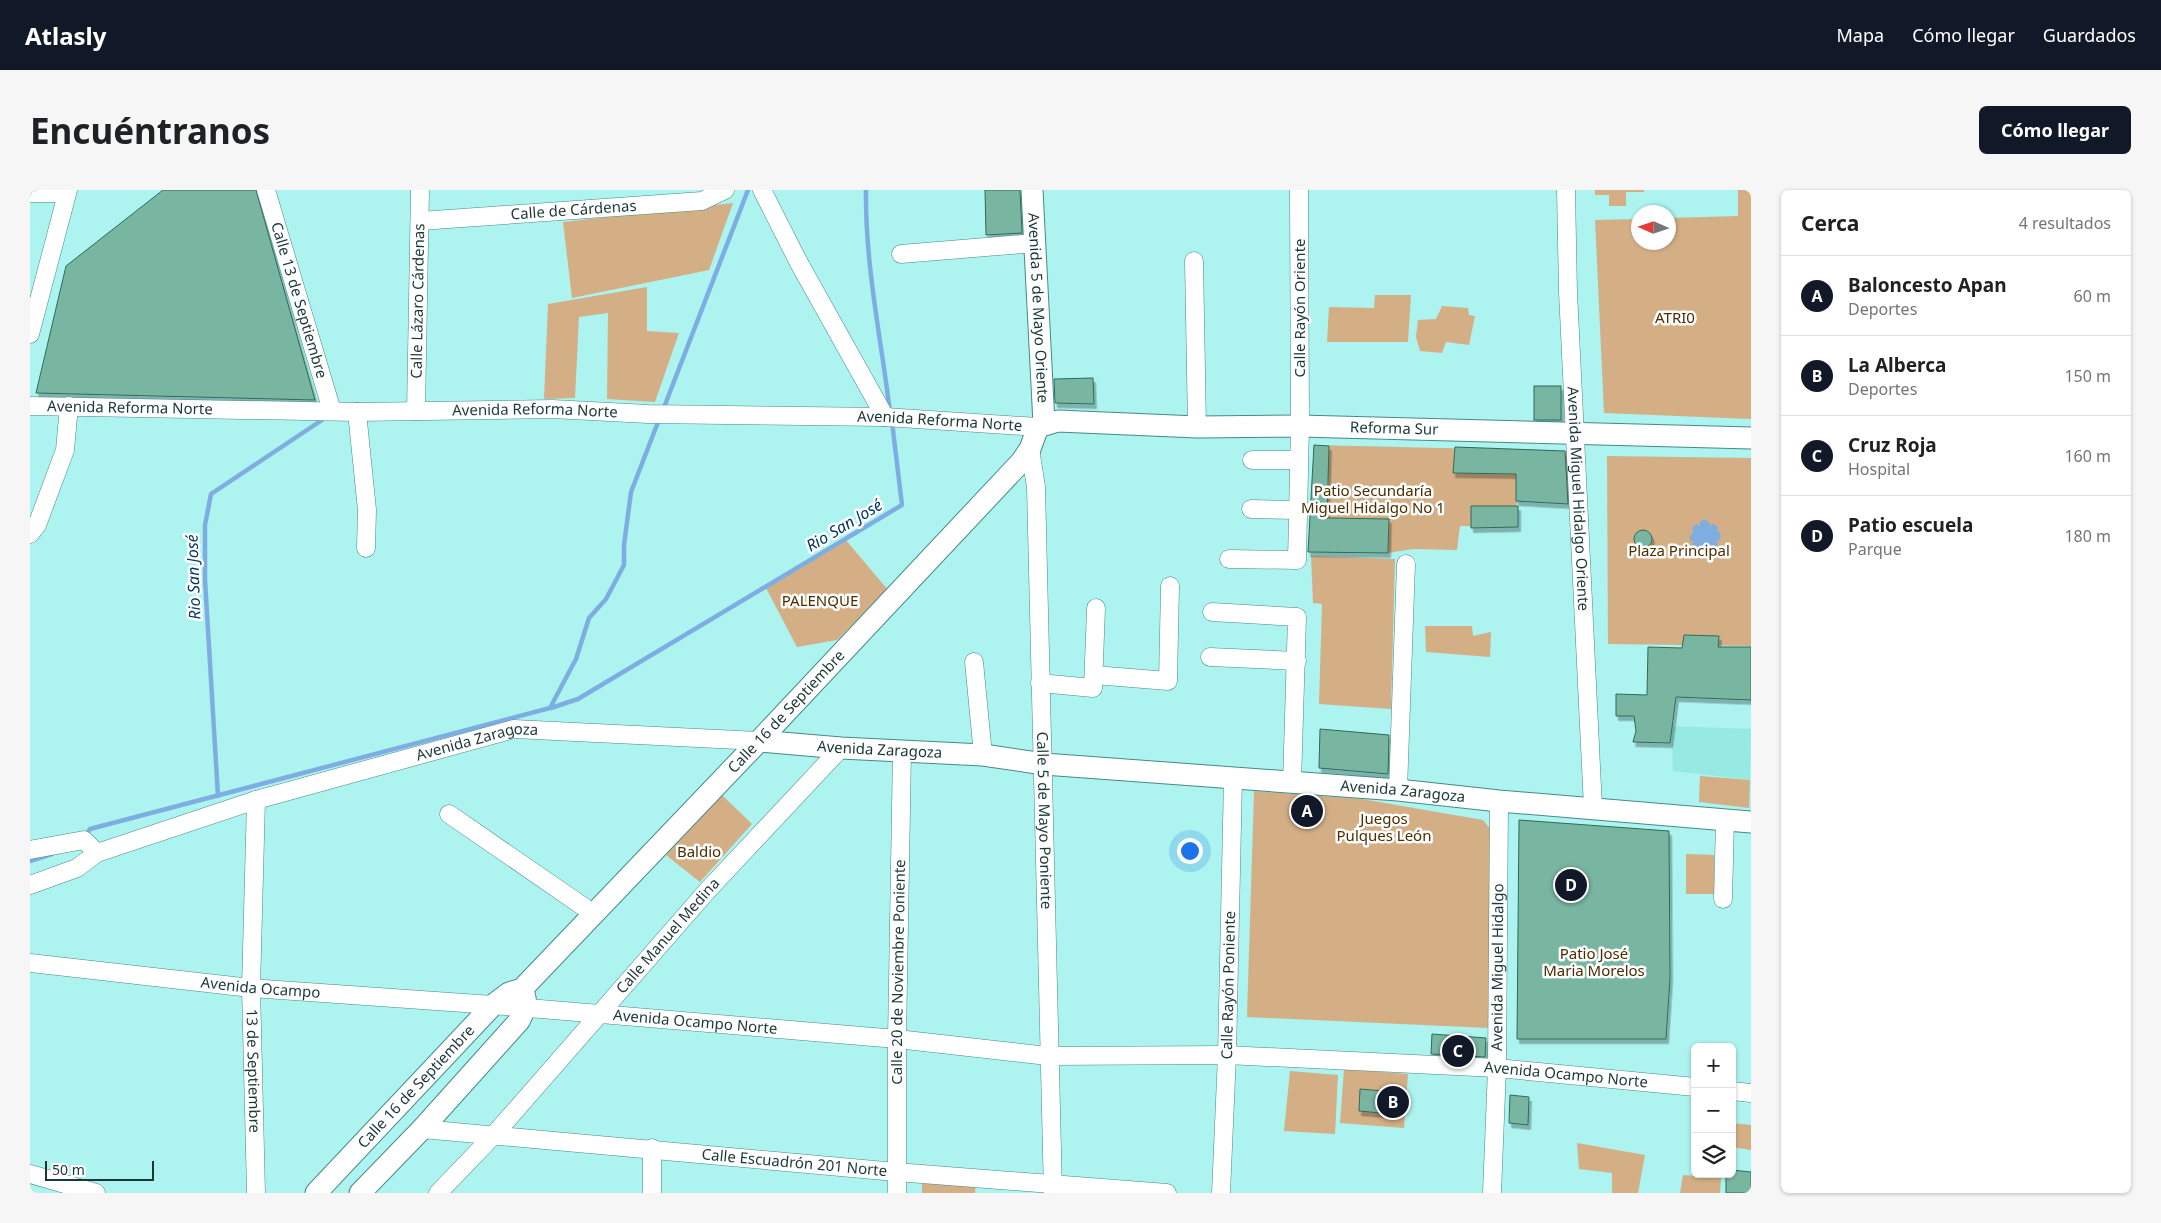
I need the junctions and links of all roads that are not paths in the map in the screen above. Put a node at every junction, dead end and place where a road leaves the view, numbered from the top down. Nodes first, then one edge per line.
1 (266, 190) edge
2 (420, 190) edge
3 (725, 190) edge
4 (762, 190) edge
5 (1032, 190) edge
6 (1299, 190) edge
7 (1566, 190) edge
8 (67, 191) edge
9 (30, 193) edge
10 (420, 222) junction
11 (1035, 243) junction
12 (901, 254) dead end
13 (1194, 261) dead end
14 (30, 334) edge
15 (30, 406) edge
16 (69, 406) junction
17 (416, 411) junction
18 (332, 412) junction
19 (357, 412) junction
20 (885, 417) junction
21 (1041, 425) junction
22 (1300, 426) junction
23 (1197, 427) junction
24 (1576, 433) junction
25 (1751, 438) edge
26 (1030, 449) junction
27 (1252, 460) dead end
28 (1299, 460) junction
29 (1251, 509) dead end
30 (1297, 510) junction
31 (30, 534) edge
32 (366, 548) dead end
33 (1230, 559) dead end
34 (1406, 564) dead end
35 (1170, 586) dead end
36 (1096, 608) dead end
37 (1212, 612) dead end
38 (1210, 657) dead end
39 (1297, 661) junction
40 (974, 662) dead end
41 (1094, 675) junction
42 (1040, 683) junction
43 (760, 741) junction
44 (841, 748) junction
45 (902, 751) junction
46 (983, 755) junction
47 (1044, 764) junction
48 (1233, 778) junction
49 (1292, 783) junction
50 (1398, 790) junction
51 (256, 800) junction
52 (1499, 801) junction
53 (1593, 808) junction
54 (449, 814) dead end
55 (1725, 820) junction
56 (1751, 822) edge
57 (30, 850) edge
58 (97, 853) junction
59 (30, 885) edge
60 (1723, 899) dead end
61 (594, 914) junction
62 (30, 963) edge
63 (251, 988) junction
64 (524, 999) junction
65 (493, 1005) junction
66 (599, 1015) junction
67 (897, 1039) junction
68 (1228, 1055) junction
69 (1048, 1056) junction
70 (1497, 1068) junction
71 (1691, 1087) edge
72 (1736, 1091) edge
73 (1751, 1093) edge
74 (422, 1129) junction
75 (493, 1136) junction
76 (652, 1148) junction
77 (896, 1172) junction
78 (30, 1174) edge
79 (1053, 1188) edge
80 (96, 1193) edge
81 (256, 1193) edge
82 (316, 1193) edge
83 (360, 1193) edge
84 (438, 1193) edge
85 (652, 1193) edge
86 (897, 1193) edge
87 (1167, 1193) edge
88 (1221, 1193) edge
89 (1492, 1193) edge

1 - 18 street, Calle 13 de Septiembre
2 - 10 street, Calle Lázaro Cárdenas
3 - 10 street, Calle de Cárdenas
4 - 20 street
5 - 11 main road, Avenida 5 de Mayo Oriente
6 - 22 street, Calle Rayón Oriente
7 - 24 street, Avenida Miguel Hidalgo Oriente
8 - 9 street
8 - 14 street
10 - 17 street, Calle Lázaro Cárdenas
11 - 12 street
11 - 21 main road, Avenida 5 de Mayo Oriente
13 - 23 street
15 - 16 street, Avenida Reforma Norte
16 - 18 street, Avenida Reforma Norte
16 - 31 street
17 - 19 street, Avenida Reforma Norte
17 - 20 street, Avenida Reforma Norte
18 - 19 street, Avenida Reforma Norte
19 - 32 street
20 - 21 street, Avenida Reforma Norte
21 - 23 main road, Reforma Sur
21 - 26 main road, Calle 16 de Septiembre
22 - 23 main road, Reforma Sur
22 - 24 main road, Reforma Sur
22 - 28 street, Calle Rayón Oriente
24 - 25 main road, Reforma Sur
24 - 53 street, Avenida Miguel Hidalgo Oriente
26 - 42 street, Calle 5 de Mayo Poniente
26 - 43 main road, Calle 16 de Septiembre
27 - 28 street
28 - 30 street, Calle Rayón Oriente
29 - 30 street
30 - 33 street, Calle Rayón Oriente
34 - 50 street
35 - 41 street
36 - 41 street
37 - 39 street
38 - 39 street
39 - 49 street
40 - 46 street
41 - 42 street
42 - 47 street, Calle 5 de Mayo Poniente
43 - 44 main road, Avenida Zaragoza
43 - 51 street, Avenida Zaragoza
43 - 61 main road, Calle 16 de Septiembre
44 - 45 main road, Avenida Zaragoza
44 - 66 street, Calle Manuel Medina
45 - 46 main road, Avenida Zaragoza
45 - 67 street, Calle 20 de Noviembre Poniente
46 - 47 main road, Avenida Zaragoza
47 - 48 main road, Avenida Zaragoza
47 - 69 street, Calle 5 de Mayo Poniente
48 - 49 main road, Avenida Zaragoza
48 - 68 street, Calle Rayón Poniente
49 - 50 main road, Avenida Zaragoza
50 - 52 main road, Avenida Zaragoza
51 - 58 street, Avenida Zaragoza
51 - 63 street, 13 de Septiembre
52 - 53 main road, Avenida Zaragoza
52 - 70 street, Avenida Miguel Hidalgo
53 - 55 main road, Avenida Zaragoza
54 - 61 street
55 - 56 main road, Avenida Zaragoza
55 - 60 street
57 - 58 street
58 - 59 street, Avenida Zaragoza
61 - 64 main road, Calle 16 de Septiembre
62 - 63 street, Avenida Ocampo
63 - 65 street, Avenida Ocampo
63 - 81 street, 13 de Septiembre
64 - 65 main road, Calle 16 de Septiembre
64 - 66 street, Avenida Ocampo Norte
64 - 74 main road, Calle 16 de Septiembre
65 - 82 main road, Calle 16 de Septiembre
66 - 67 street, Avenida Ocampo Norte
66 - 75 street, Calle Manuel Medina
67 - 69 street
67 - 77 street, Calle 20 de Noviembre Poniente
68 - 69 street
68 - 70 street, Avenida Ocampo Norte
68 - 88 street, Calle Rayón Poniente
69 - 79 street, Calle 5 de Mayo Poniente
70 - 71 street, Avenida Ocampo Norte
70 - 89 street, Avenida Miguel Hidalgo
72 - 73 street
74 - 75 street, Calle Escuadrón 201 Norte
74 - 83 main road, Calle 16 de Septiembre
75 - 76 street, Calle Escuadrón 201 Norte
75 - 84 street, Calle Manuel Medina
76 - 77 street, Calle Escuadrón 201 Norte
76 - 85 street
77 - 79 street, Calle Escuadrón 201 Norte
77 - 86 street, Calle 20 de Noviembre Poniente
78 - 80 street
79 - 87 street, Calle Escuadrón 201 Norte

